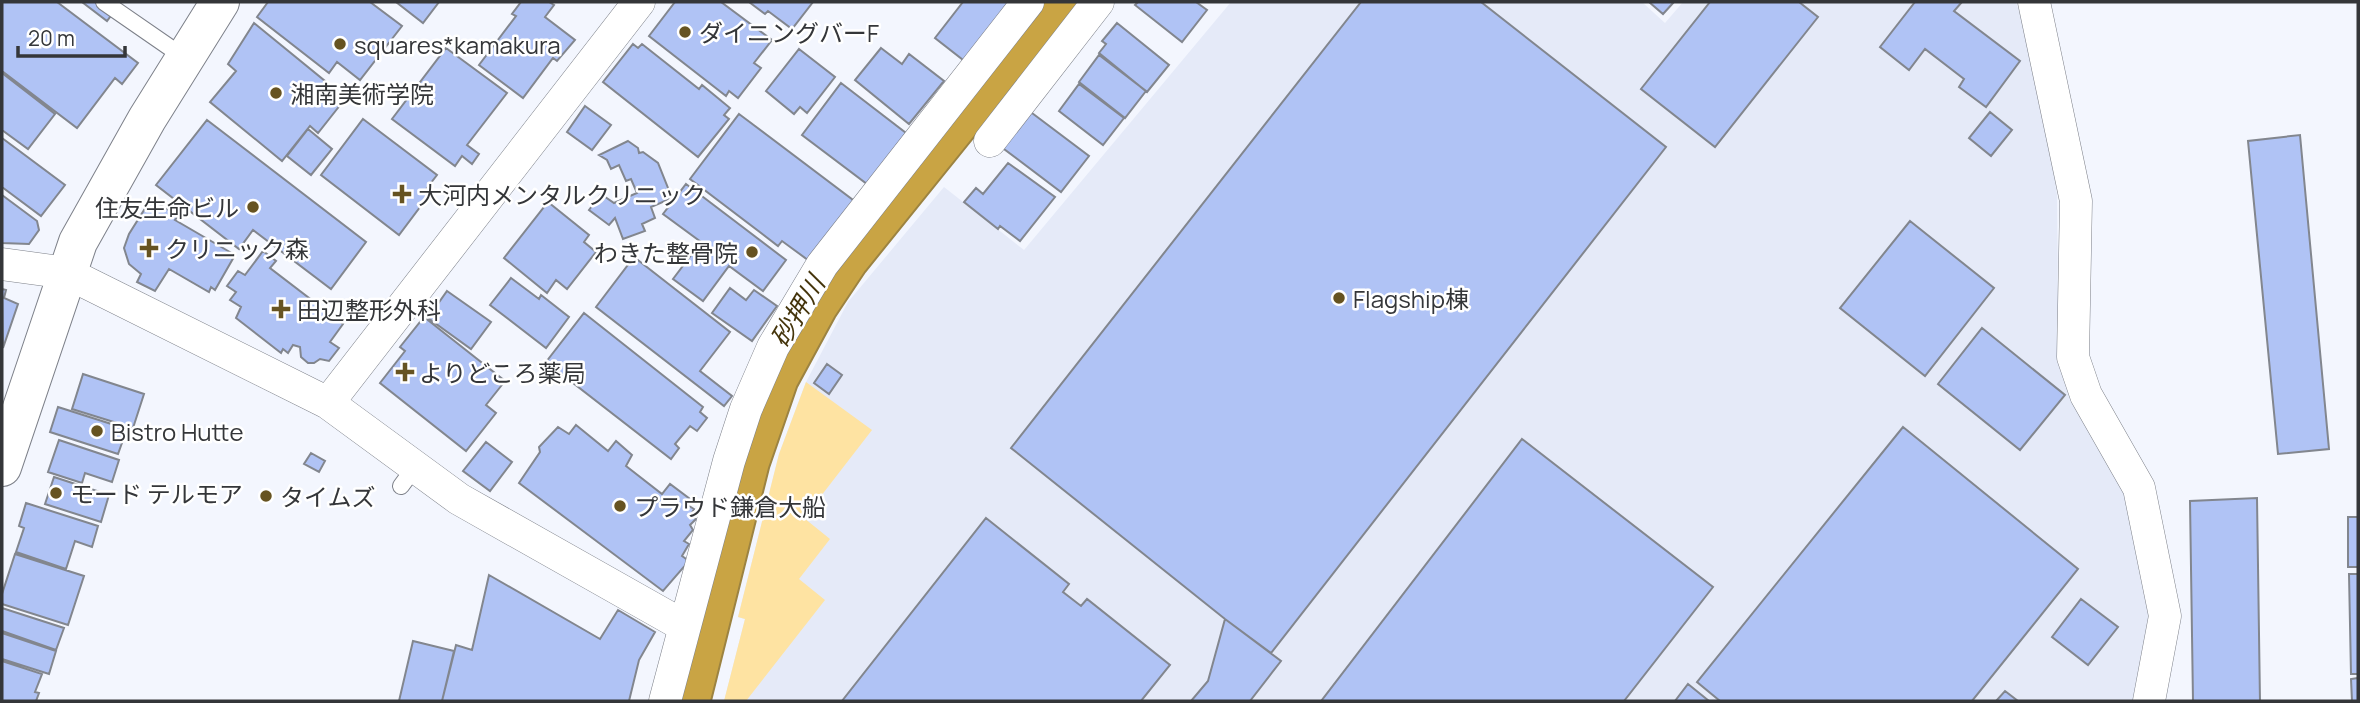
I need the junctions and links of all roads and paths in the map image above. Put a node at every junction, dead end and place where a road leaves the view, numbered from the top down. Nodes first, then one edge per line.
1 (104, 2) edge
2 (220, 2) edge
3 (639, 2) edge
4 (1028, 2) edge
5 (2034, 2) edge
6 (1105, 5) edge
7 (185, 58) junction
8 (990, 141) dead end
9 (2, 264) edge
10 (67, 273) junction
11 (328, 403) junction
12 (2, 467) edge
13 (684, 626) junction
14 (665, 701) edge
15 (2149, 701) edge

1 - 7 lane
2 - 7 street
3 - 11 street
4 - 13 street
5 - 15 street
6 - 8 street
7 - 10 street
9 - 10 street
10 - 11 street
10 - 12 street
11 - 13 street
13 - 14 street

